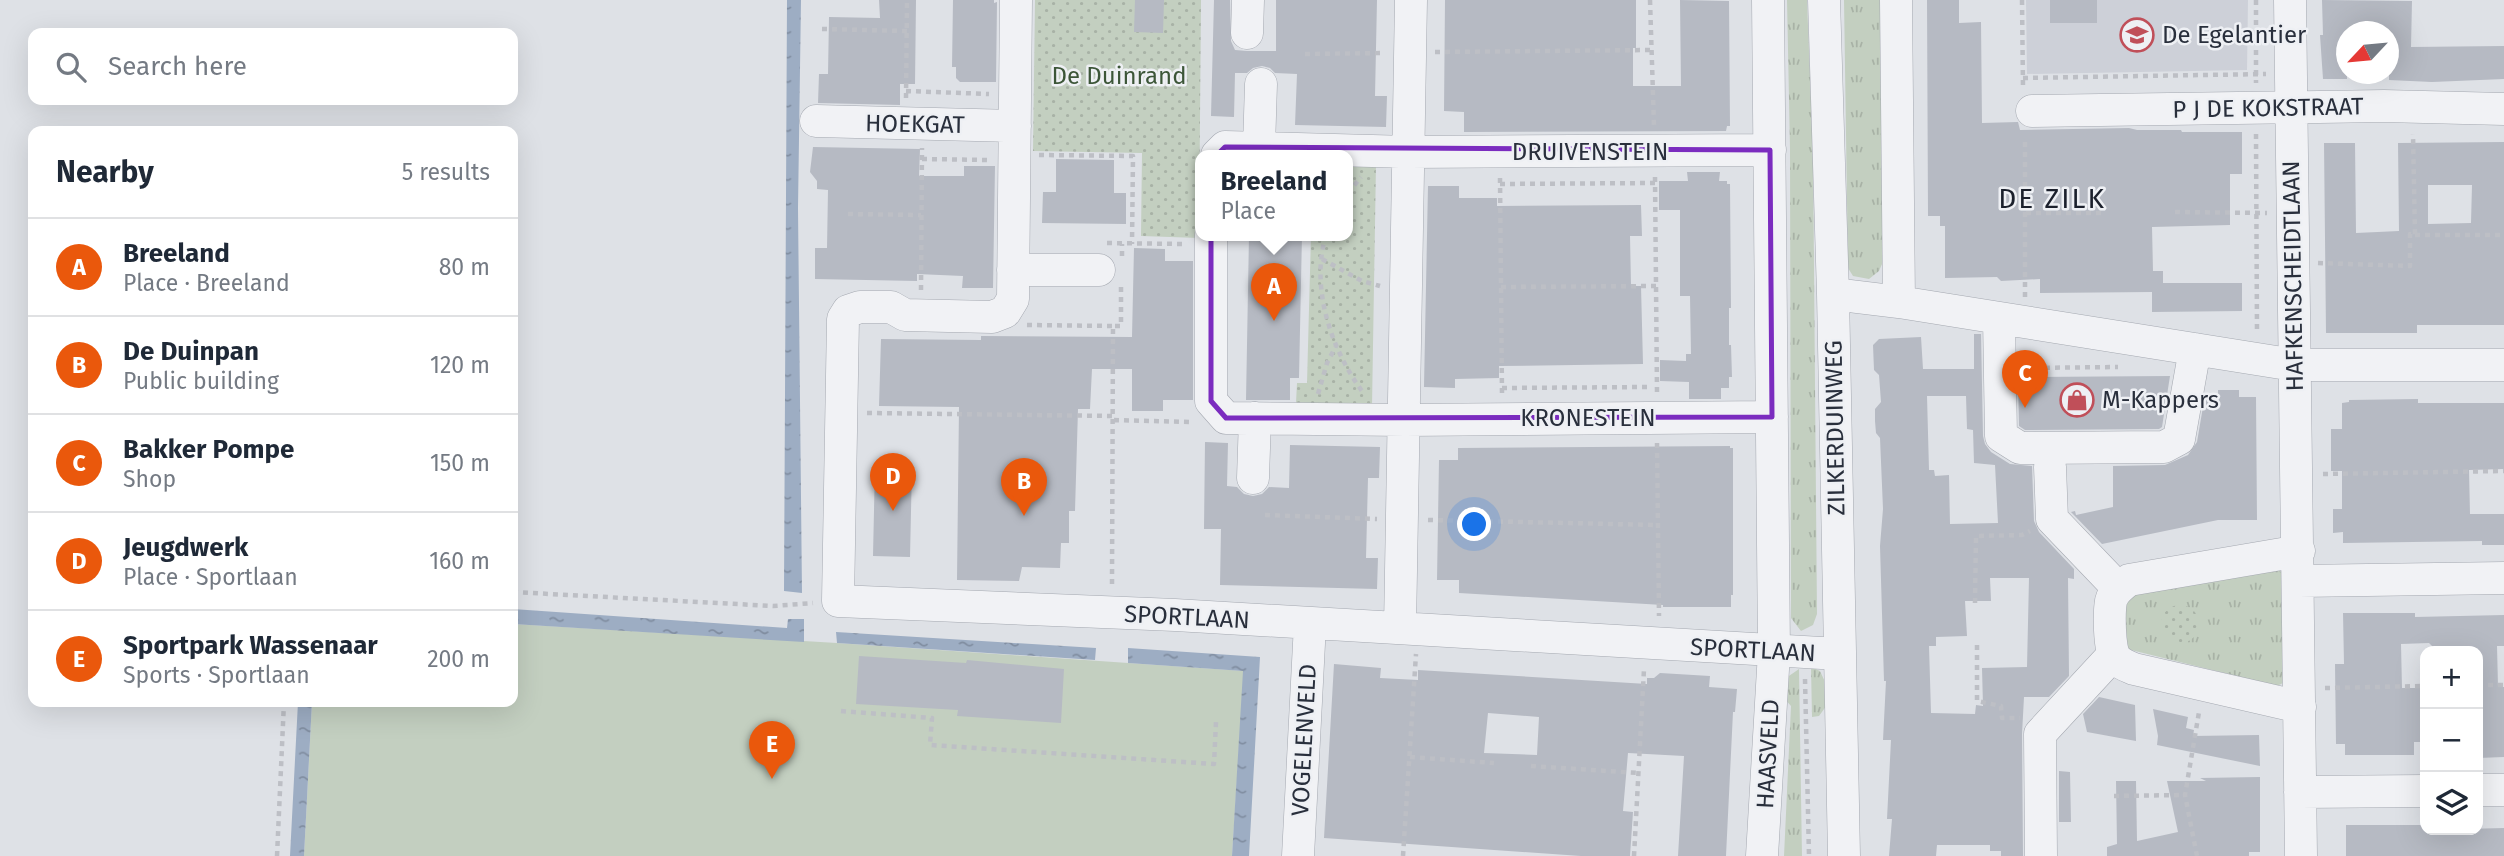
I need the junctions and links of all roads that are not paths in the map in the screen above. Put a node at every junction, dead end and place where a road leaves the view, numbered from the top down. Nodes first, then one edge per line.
1 (1016, 0) edge
2 (1248, 0) edge
3 (1411, 0) edge
4 (1768, 0) edge
5 (1824, 0) edge
6 (1896, 0) edge
7 (2290, 0) edge
8 (1247, 33) dead end
9 (1261, 85) dead end
10 (2292, 107) junction
11 (2027, 108) road end
12 (2504, 109) edge
13 (816, 121) dead end
14 (1014, 147) junction
15 (1259, 148) junction
16 (1222, 150) edge
17 (1334, 150) edge
18 (1770, 150) junction
19 (1353, 151) edge
20 (1409, 152) junction
21 (1211, 241) edge
22 (1013, 270) junction
23 (1114, 271) road end
24 (1833, 294) junction
25 (1899, 302) junction
26 (2012, 320) junction
27 (2195, 349) junction
28 (2294, 365) junction
29 (2504, 365) edge
30 (1772, 417) junction
31 (1255, 418) junction
32 (1397, 420) junction
33 (2050, 467) dead end
34 (1253, 478) dead end
35 (2299, 566) junction
36 (2504, 578) edge
37 (2118, 588) junction
38 (1310, 624) junction
39 (1409, 628) junction
40 (1789, 653) junction
41 (1839, 654) junction
42 (2113, 656) junction
43 (2300, 698) junction
44 (2483, 790) edge
45 (2504, 790) edge
46 (2420, 791) edge
47 (2300, 792) junction
48 (1298, 856) edge
49 (1762, 856) edge
50 (1844, 856) edge
51 (2041, 856) edge
52 (2301, 856) edge

1 - 14 street
2 - 8 street
3 - 20 street
4 - 18 street
5 - 24 street, ZILKERDUINWEG
6 - 25 street
7 - 10 street, HAFKENSCHEIDTLAAN
9 - 15 street
10 - 11 street, P J DE KOKSTRAAT
10 - 12 street, P J DE KOKSTRAAT
10 - 28 street, HAFKENSCHEIDTLAAN
13 - 14 street, HOEKGAT
14 - 22 street
15 - 16 street, DRUIVENSTEIN
15 - 17 street, DRUIVENSTEIN
18 - 20 street, DRUIVENSTEIN
18 - 30 street
19 - 20 street, DRUIVENSTEIN
20 - 32 street
21 - 31 street, KRONESTEIN
22 - 23 street
22 - 38 street, SPORTLAAN
24 - 25 street
24 - 41 street, ZILKERDUINWEG
25 - 26 street
26 - 27 street
26 - 27 street
27 - 28 street
28 - 29 street
28 - 35 street, HAFKENSCHEIDTLAAN
30 - 32 street, KRONESTEIN
30 - 40 street
31 - 32 street, KRONESTEIN
31 - 34 street
32 - 39 street
33 - 37 street
35 - 36 street
35 - 37 street
35 - 43 street, HAFKENSCHEIDTLAAN
37 - 42 street
38 - 39 street, SPORTLAAN
38 - 48 street, VOGELENVELD
39 - 40 street, SPORTLAAN
40 - 41 street, SPORTLAAN
40 - 49 street, HAASVELD
41 - 50 street, ZILKERDUINWEG
42 - 43 street
42 - 51 street
43 - 47 street, HAFKENSCHEIDTLAAN
44 - 45 street
46 - 47 street
47 - 52 street, HAFKENSCHEIDTLAAN

